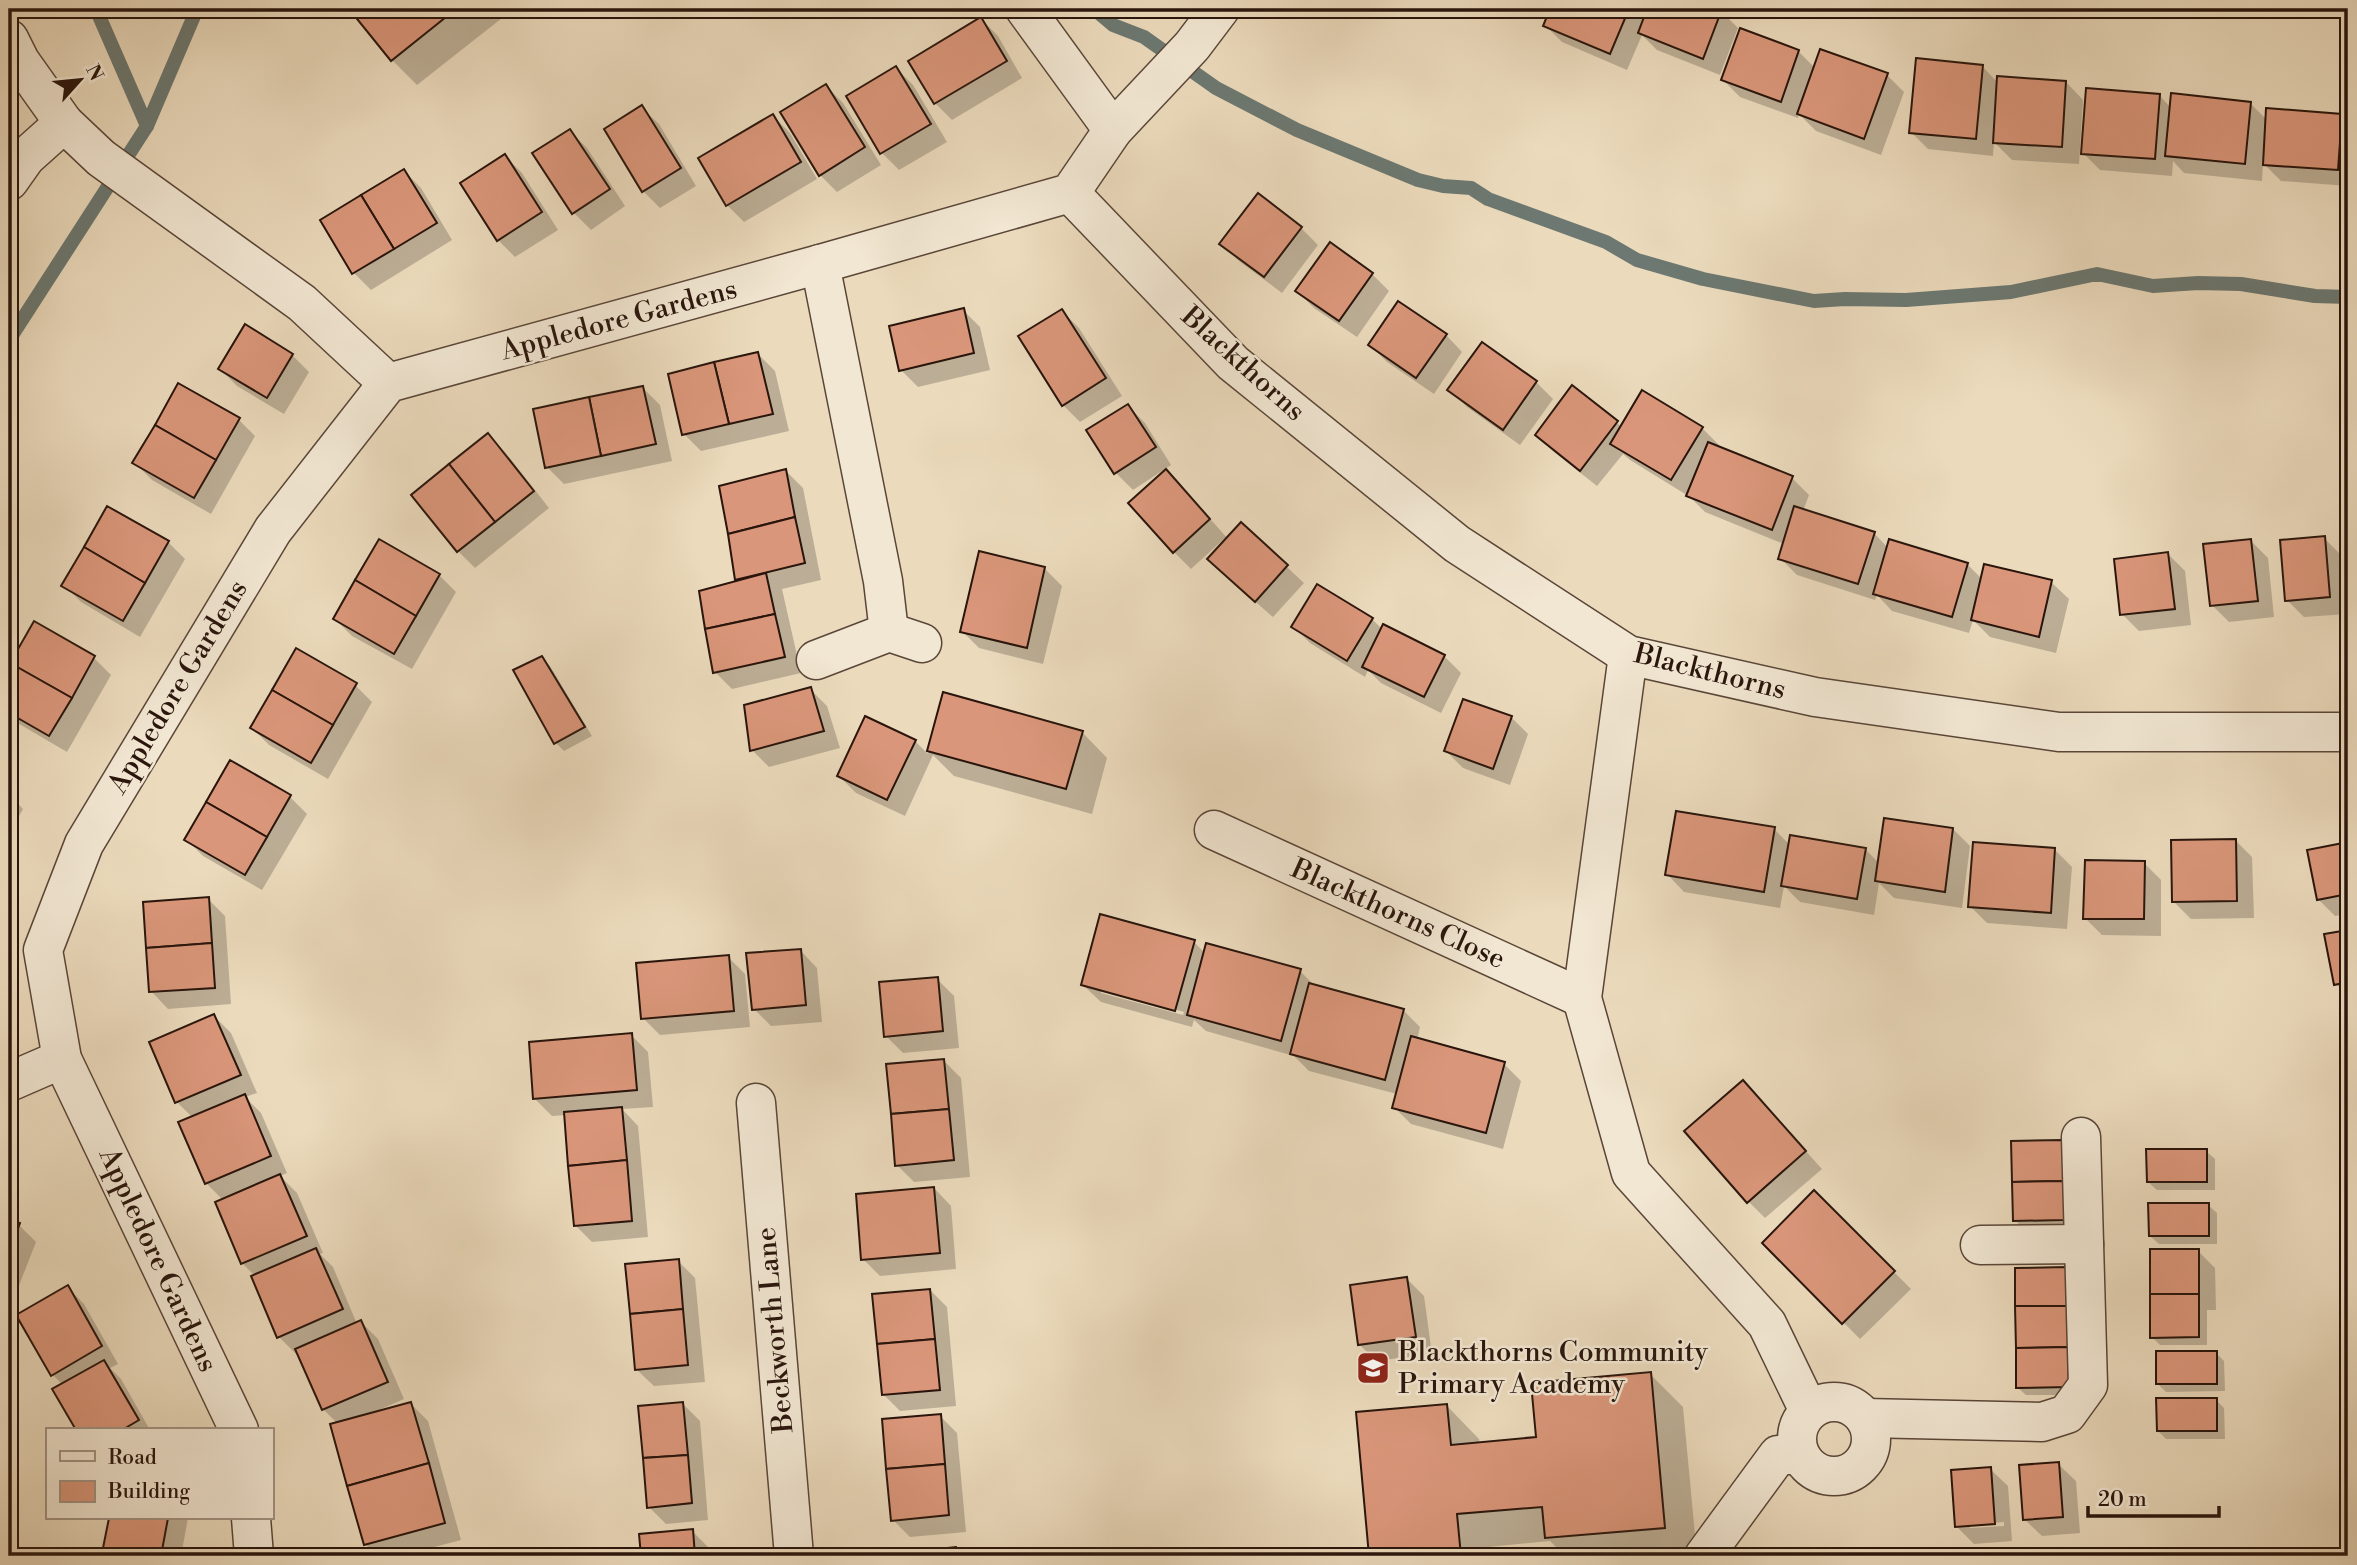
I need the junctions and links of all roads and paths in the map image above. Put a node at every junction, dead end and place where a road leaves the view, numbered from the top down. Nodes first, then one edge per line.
1 (1025, 9) edge
2 (1220, 9) edge
3 (9, 39) edge
4 (64, 123) junction
5 (1113, 130) junction
6 (9, 181) edge
7 (1070, 192) junction
8 (820, 264) junction
9 (388, 383) junction
10 (1628, 655) junction
11 (816, 660) dead end
12 (2348, 732) edge
13 (1214, 830) dead end
14 (1582, 998) junction
15 (62, 1059) junction
16 (9, 1082) edge
17 (756, 1103) dead end
18 (2081, 1137) dead end
19 (2084, 1244) junction
20 (1980, 1245) dead end
21 (1809, 1411) junction
22 (1865, 1418) junction
23 (238, 1428) edge
24 (1800, 1455) junction
25 (250, 1520) edge
26 (254, 1556) edge
27 (794, 1556) edge
28 (1704, 1556) edge

1 - 5 street
2 - 5 street
3 - 4 street
4 - 6 street
4 - 9 street
5 - 7 street
7 - 8 street, Appledore Gardens
7 - 10 street, Blackthorns
8 - 9 street, Appledore Gardens
8 - 11 street
9 - 15 street, Appledore Gardens
10 - 12 street, Blackthorns
10 - 14 street
13 - 14 street, Blackthorns Close
14 - 21 street
15 - 16 street
15 - 23 street, Appledore Gardens
17 - 27 street, Beckworth Lane
18 - 19 street
19 - 20 street
19 - 22 street
21 - 22 street
21 - 24 street
22 - 24 street
24 - 28 street
25 - 26 street

